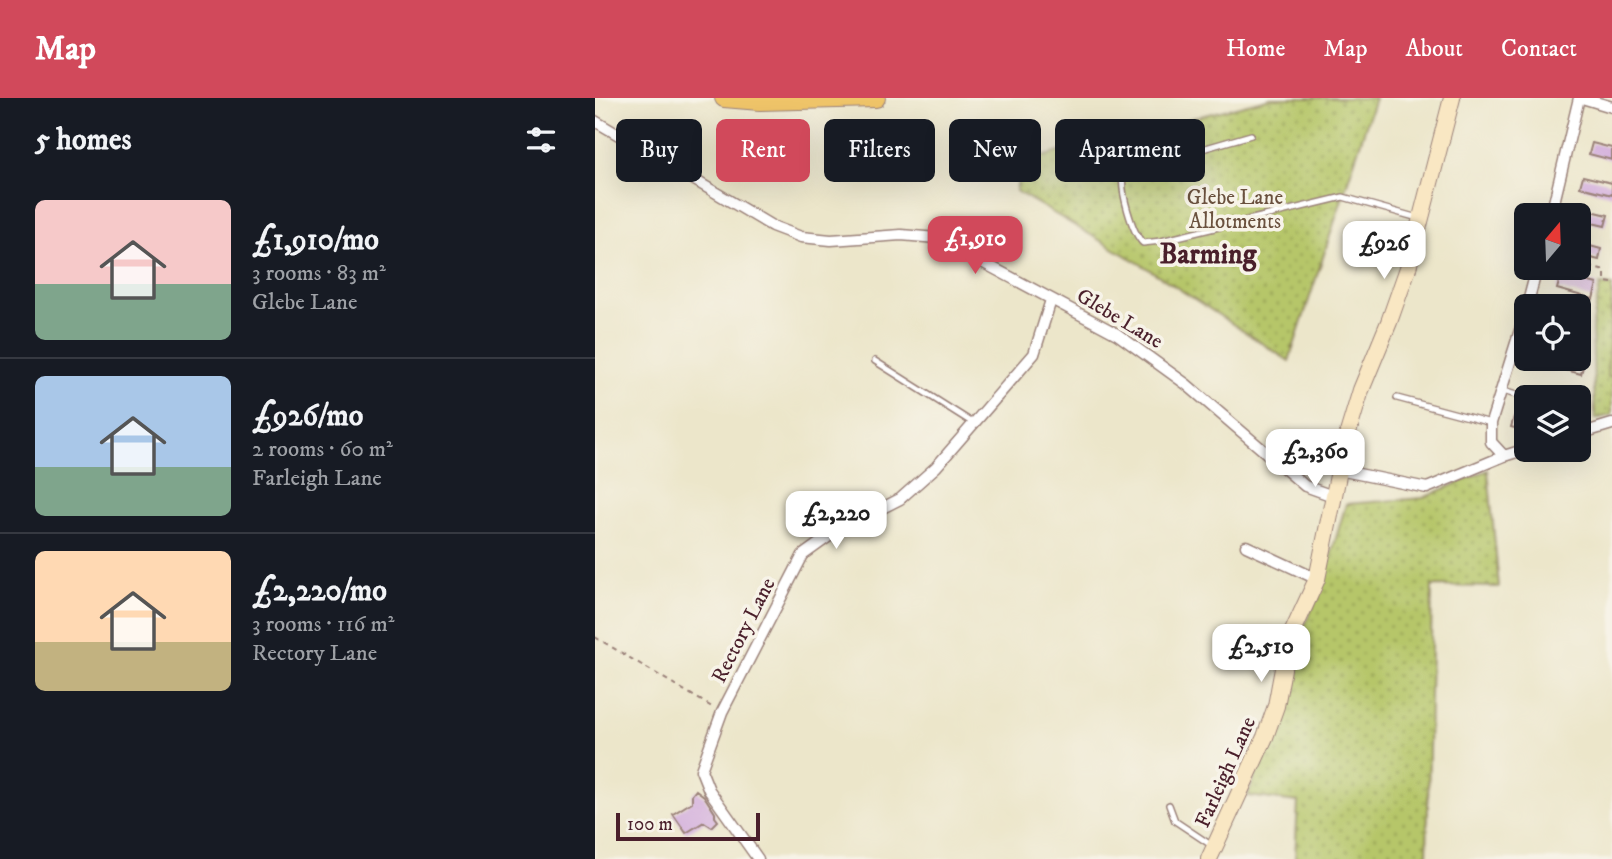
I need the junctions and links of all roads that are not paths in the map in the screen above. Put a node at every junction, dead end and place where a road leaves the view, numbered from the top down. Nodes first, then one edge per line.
1 (724, 98) edge
2 (876, 98) edge
3 (1452, 98) edge
4 (1580, 98) edge
5 (834, 99) edge
6 (1612, 107) edge
7 (595, 121) edge
8 (1251, 135) dead end
9 (1554, 203) edge
10 (1421, 219) junction
11 (1052, 300) junction
12 (1514, 353) edge
13 (875, 361) dead end
14 (1503, 391) junction
15 (1514, 394) edge
16 (1397, 398) dead end
17 (973, 422) junction
18 (1491, 423) junction
19 (1612, 424) edge
20 (1591, 430) edge
21 (1514, 453) edge
22 (1504, 456) junction
23 (1339, 470) junction
24 (1333, 496) junction
25 (1246, 546) dead end
26 (1317, 579) junction
27 (1169, 805) dead end
28 (1212, 853) edge
29 (758, 859) edge

1 - 5 main road
2 - 5 main road
3 - 10 street, Farleigh Lane
4 - 6 street
4 - 9 street
7 - 11 street, Glebe Lane
8 - 10 lane
10 - 23 street, Farleigh Lane
11 - 17 street, Rectory Lane
11 - 24 street, Glebe Lane
12 - 14 street
13 - 17 lane
14 - 15 lane
14 - 18 street
16 - 18 lane
17 - 29 street, Rectory Lane
18 - 22 street
19 - 20 street
21 - 22 street
22 - 23 street
23 - 24 street, Farleigh Lane
24 - 26 street, Farleigh Lane
25 - 26 street
26 - 28 street, Farleigh Lane
27 - 28 lane

